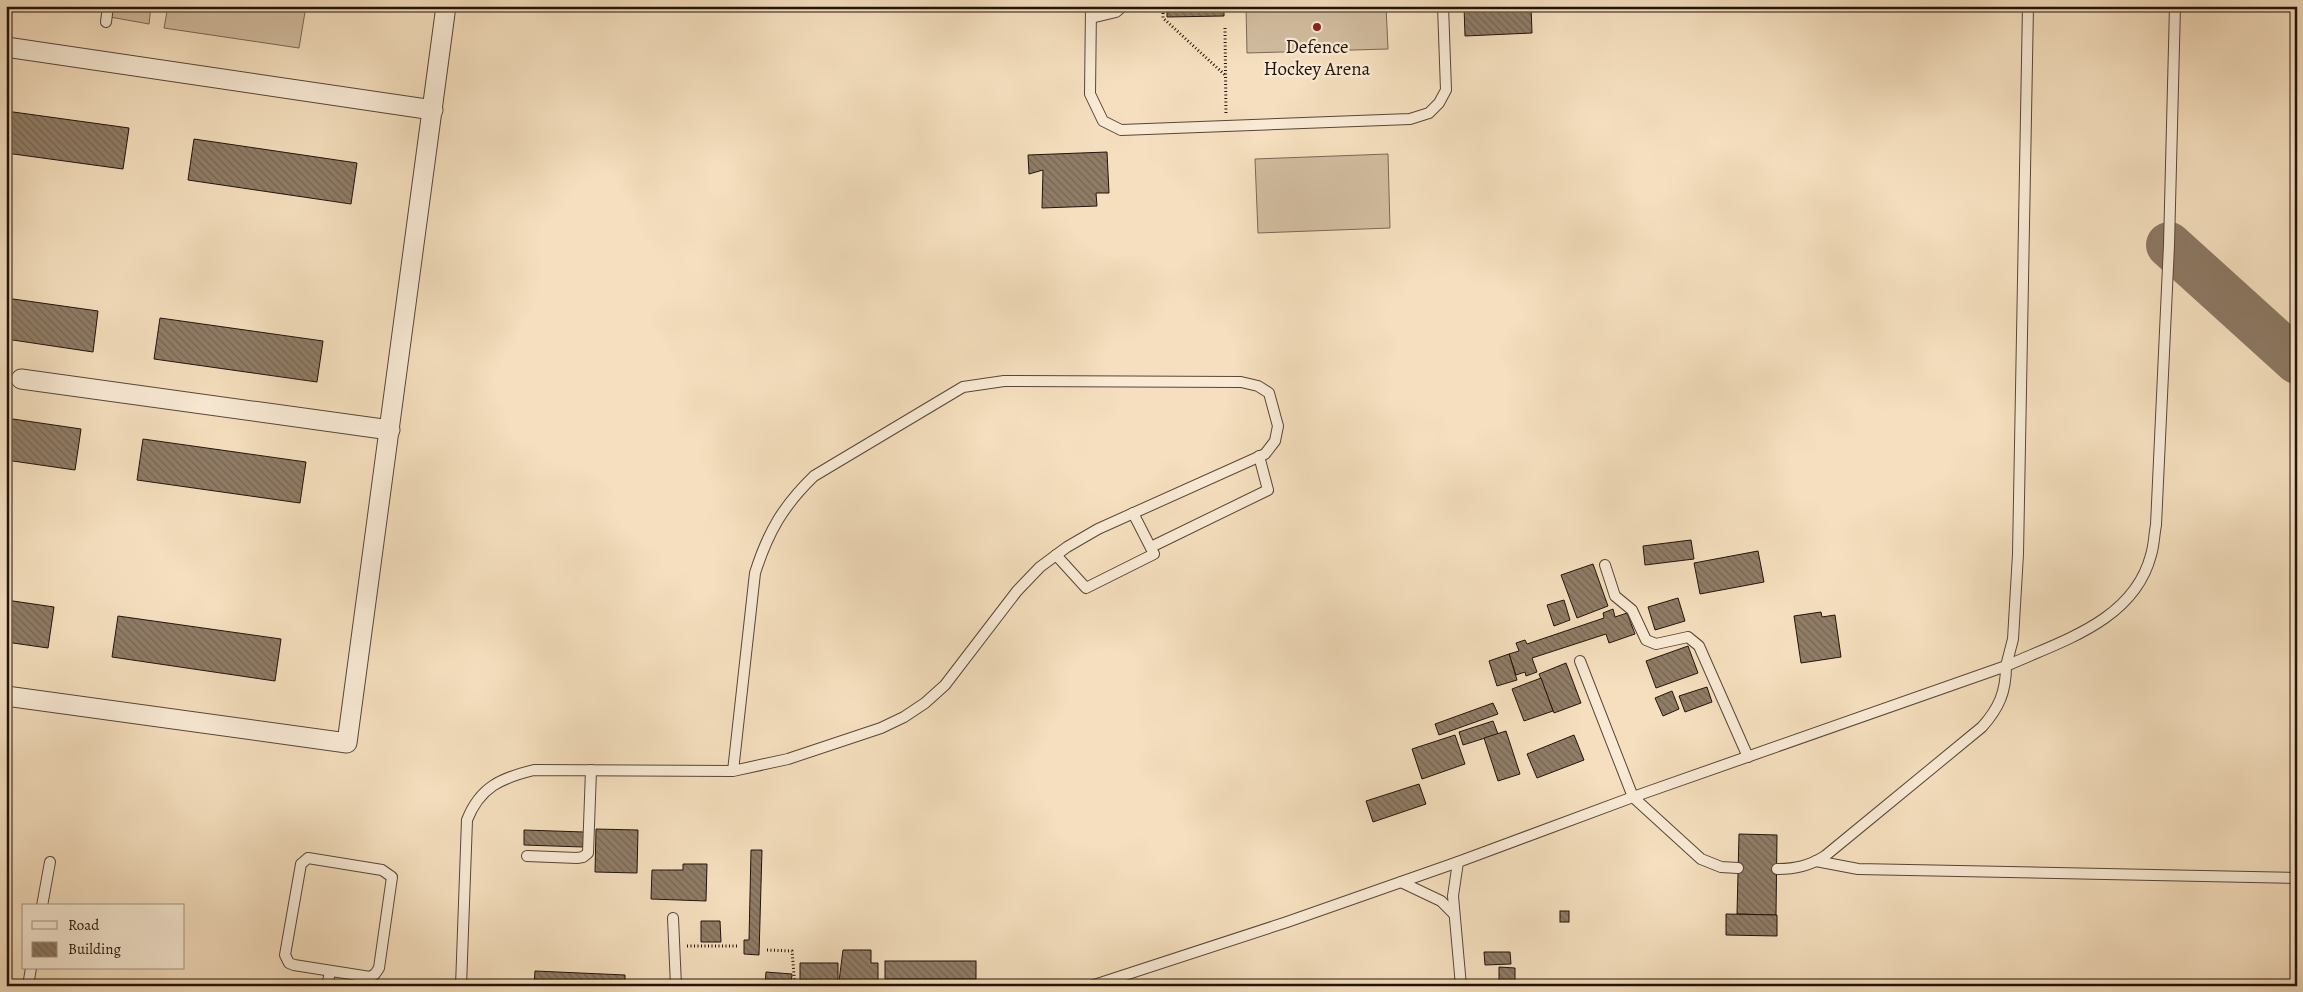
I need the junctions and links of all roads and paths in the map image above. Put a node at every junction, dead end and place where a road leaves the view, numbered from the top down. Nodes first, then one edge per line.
1 (108, 6) edge
2 (1091, 6) edge
3 (1123, 6) edge
4 (1163, 6) edge
5 (1442, 6) edge
6 (2028, 6) edge
7 (2175, 6) edge
8 (444, 7) edge
9 (1091, 18) junction
10 (106, 22) dead end
11 (1225, 28) dead end
12 (6, 47) edge
13 (1225, 75) junction
14 (433, 110) junction
15 (1226, 126) junction
16 (21, 379) dead end
17 (390, 430) junction
18 (1259, 456) junction
19 (1134, 513) junction
20 (1150, 547) junction
21 (1056, 555) junction
22 (1606, 565) dead end
23 (1580, 661) dead end
24 (2006, 666) junction
25 (6, 696) edge
26 (1748, 757) junction
27 (591, 770) junction
28 (733, 771) junction
29 (1633, 797) junction
30 (527, 856) dead end
31 (1816, 861) junction
32 (50, 862) dead end
33 (1458, 862) junction
34 (1738, 868) dead end
35 (1776, 869) dead end
36 (2297, 878) edge
37 (1401, 882) junction
38 (42, 904) edge
39 (1454, 914) junction
40 (673, 918) dead end
41 (674, 946) junction
42 (738, 946) dead end
43 (766, 950) dead end
44 (31, 970) edge
45 (330, 972) junction
46 (28, 986) edge
47 (327, 986) edge
48 (461, 986) edge
49 (676, 986) edge
50 (795, 986) edge
51 (1092, 986) edge
52 (1462, 986) edge

1 - 10 lane
2 - 9 lane
3 - 9 lane
4 - 13 path
5 - 15 lane
6 - 24 lane
7 - 24 lane
8 - 14 street
9 - 15 lane
11 - 13 path
12 - 14 street
13 - 15 path
14 - 17 street
16 - 17 street
17 - 25 street
18 - 19 lane
18 - 20 lane
18 - 28 lane
19 - 20 lane
19 - 21 lane
20 - 21 lane
21 - 28 lane
22 - 26 lane
23 - 29 lane
24 - 26 lane
24 - 31 lane
26 - 29 lane
27 - 28 lane
27 - 30 lane
27 - 48 lane
29 - 33 lane
29 - 34 lane
31 - 35 lane
31 - 36 lane
32 - 38 lane
33 - 37 lane
33 - 39 lane
37 - 39 lane
37 - 51 lane
39 - 52 lane
40 - 41 lane
41 - 42 path
41 - 49 lane
43 - 50 path
44 - 46 lane
45 - 45 lane
45 - 47 lane

